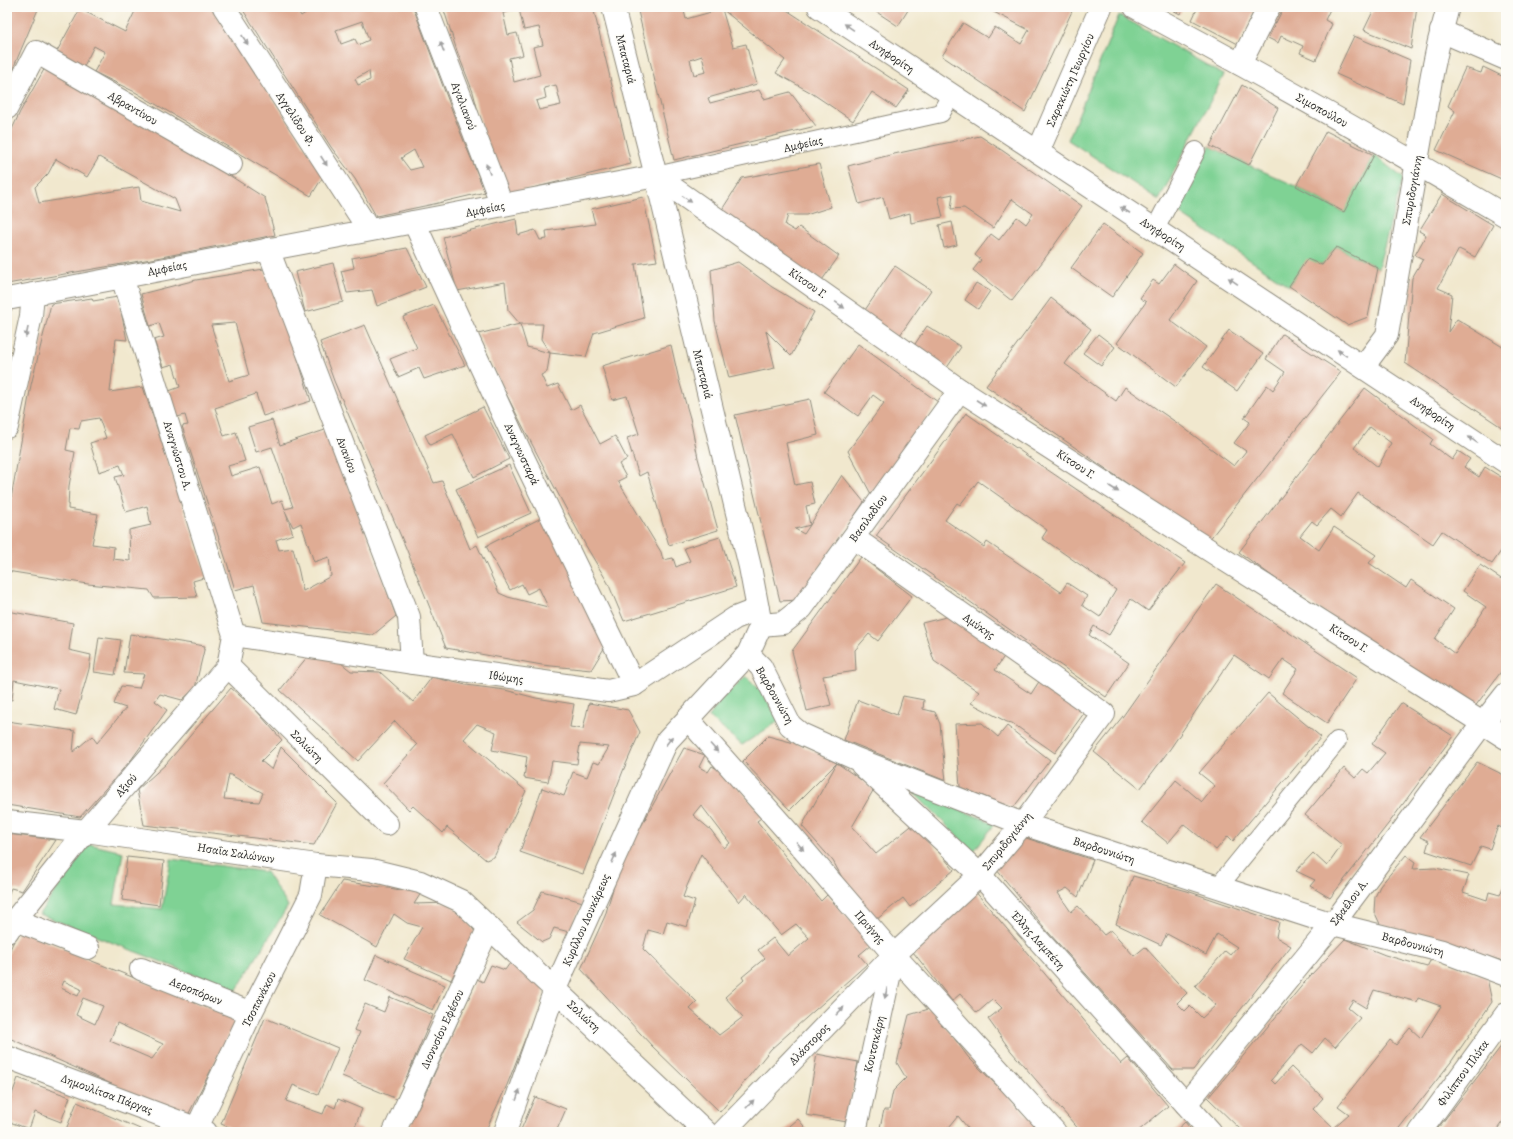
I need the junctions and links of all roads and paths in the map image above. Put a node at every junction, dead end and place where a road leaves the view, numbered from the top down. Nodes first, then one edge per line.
1 (224, 7) edge
2 (426, 7) edge
3 (613, 7) edge
4 (819, 7) edge
5 (1101, 7) edge
6 (1135, 7) edge
7 (1269, 7) edge
8 (1448, 7) edge
9 (1441, 31) junction
10 (1506, 59) edge
11 (1240, 64) junction
12 (951, 95) junction
13 (7, 108) edge
14 (1196, 151) dead end
15 (1038, 152) junction
16 (231, 164) dead end
17 (1417, 164) junction
18 (656, 176) junction
19 (502, 205) junction
20 (1506, 216) edge
21 (414, 222) junction
22 (1155, 229) junction
23 (369, 230) junction
24 (268, 249) junction
25 (122, 277) junction
26 (34, 294) junction
27 (7, 299) edge
28 (1363, 367) junction
29 (960, 390) junction
30 (7, 428) edge
31 (1506, 462) edge
32 (854, 538) junction
33 (759, 617) junction
34 (234, 635) junction
35 (748, 654) junction
36 (412, 663) junction
37 (228, 666) junction
38 (634, 685) junction
39 (1506, 694) edge
40 (1104, 714) joint
41 (688, 719) junction
42 (1483, 723) junction
43 (1506, 738) edge
44 (1337, 741) dead end
45 (854, 758) junction
46 (7, 822) edge
47 (387, 824) dead end
48 (1023, 824) junction
49 (86, 831) junction
50 (316, 865) junction
51 (980, 875) junction
52 (1218, 887) junction
53 (462, 901) joint
54 (1333, 924) junction
55 (11, 926) edge
56 (489, 926) junction
57 (88, 948) dead end
58 (894, 955) junction
59 (141, 969) dead end
60 (1506, 975) edge
61 (555, 989) junction
62 (251, 1013) junction
63 (1506, 1014) edge
64 (7, 1057) edge
65 (1186, 1104) junction
66 (199, 1131) edge
67 (394, 1132) edge
68 (505, 1132) edge
69 (706, 1132) edge
70 (723, 1132) edge
71 (855, 1132) edge
72 (1056, 1132) edge
73 (1211, 1132) edge
74 (1420, 1132) edge

1 -> 23 street, Αγγελίδου Φ.
19 -> 2 street, Αγαλιανού
3 - 18 street, Μπαταριά
12 -> 4 street, Ανηφορίτη
5 - 15 street, Σαρακιώτη Γεωργίου
6 - 11 street, Σιμοπούλου
7 - 11 street
8 - 9 street, Σπυριδογιάννη
9 - 10 street
9 - 17 street, Σπυριδογιάννη
11 - 17 street, Σιμοπούλου
12 - 15 street, Ανηφορίτη
12 - 18 street, Αμφείας
13 - 16 street, Αβραντίνου
14 - 22 street
22 -> 15 street, Ανηφορίτη
17 - 20 street, Σιμοπούλου
17 - 28 street, Σπυριδογιάννη
18 - 19 street, Αμφείας
18 -> 29 street, Κίτσου Γ.
18 - 33 street, Μπαταριά
19 - 21 street, Αμφείας
21 - 23 street, Αμφείας
21 - 38 street, Αναγνωσταρά
28 -> 22 street, Ανηφορίτη
23 - 24 street, Αμφείας
24 - 25 street, Αμφείας
24 - 36 street, Ανανίου
25 - 26 street, Αμφείας
25 - 34 street, Αναγνώστου Α.
26 - 27 street, Αμφείας
26 -> 30 street
31 -> 28 street, Ανηφορίτη
29 - 32 street, Βασιλαδίου
29 -> 42 street, Κίτσου Γ.
32 - 33 street, Βασιλαδίου
32 - 40 street, Αμύκης
33 - 35 street
33 - 38 street, Ιθώμης
34 - 36 street, Ιθώμης
34 - 37 street, Αξιού
35 - 41 street
35 - 45 street, Βαρδουνιώτη
36 - 38 street, Ιθώμης
37 - 47 street, Σολιώτη
37 - 49 street, Αξιού
39 - 42 street, Σφαέλου Α.
40 - 48 street, Σπυριδογιάννη
41 -> 58 street, Πριήνης
61 -> 41 street, Κυρίλλου Λουκάρεως
42 - 43 street, Κίτσου Γ.
42 - 54 street, Σφαέλου Α.
44 - 52 street
45 - 48 street, Βαρδουνιώτη
45 - 51 street, Έλλης Λαμπέτη
46 - 49 street, Ησαΐα Σαλώνων
48 - 51 street, Σπυριδογιάννη
48 - 52 street, Βαρδουνιώτη
49 - 50 street, Ησαΐα Σαλώνων
49 - 55 street, Αξιού
50 - 53 street, Ησαΐα Σαλώνων
50 - 62 street, Τσοπανάκου
51 - 58 street, Σπυριδογιάννη
51 - 65 street, Έλλης Λαμπέτη
52 - 54 street, Βαρδουνιώτη
53 - 56 street, Σολιώτη
54 - 60 street, Βαρδουνιώτη
54 - 65 street, Σφαέλου Α.
55 - 57 street
56 - 61 street, Σολιώτη
56 - 67 street, Διονυσίου Εφέσου
70 -> 58 street, Αλάστορος
58 -> 71 street, Κουτσικάρη
58 - 72 street, Πριήνης
59 - 62 street, Αεροπόρων
68 -> 61 street, Κυρίλλου Λουκάρεως
61 - 69 street, Σολιώτη
62 - 66 street, Τσοπανάκου
63 - 74 street, Φιλίππου Πλύτα
64 - 66 street, Δημουλίτσα Πάργας
65 - 73 street, Έλλης Λαμπέτη

